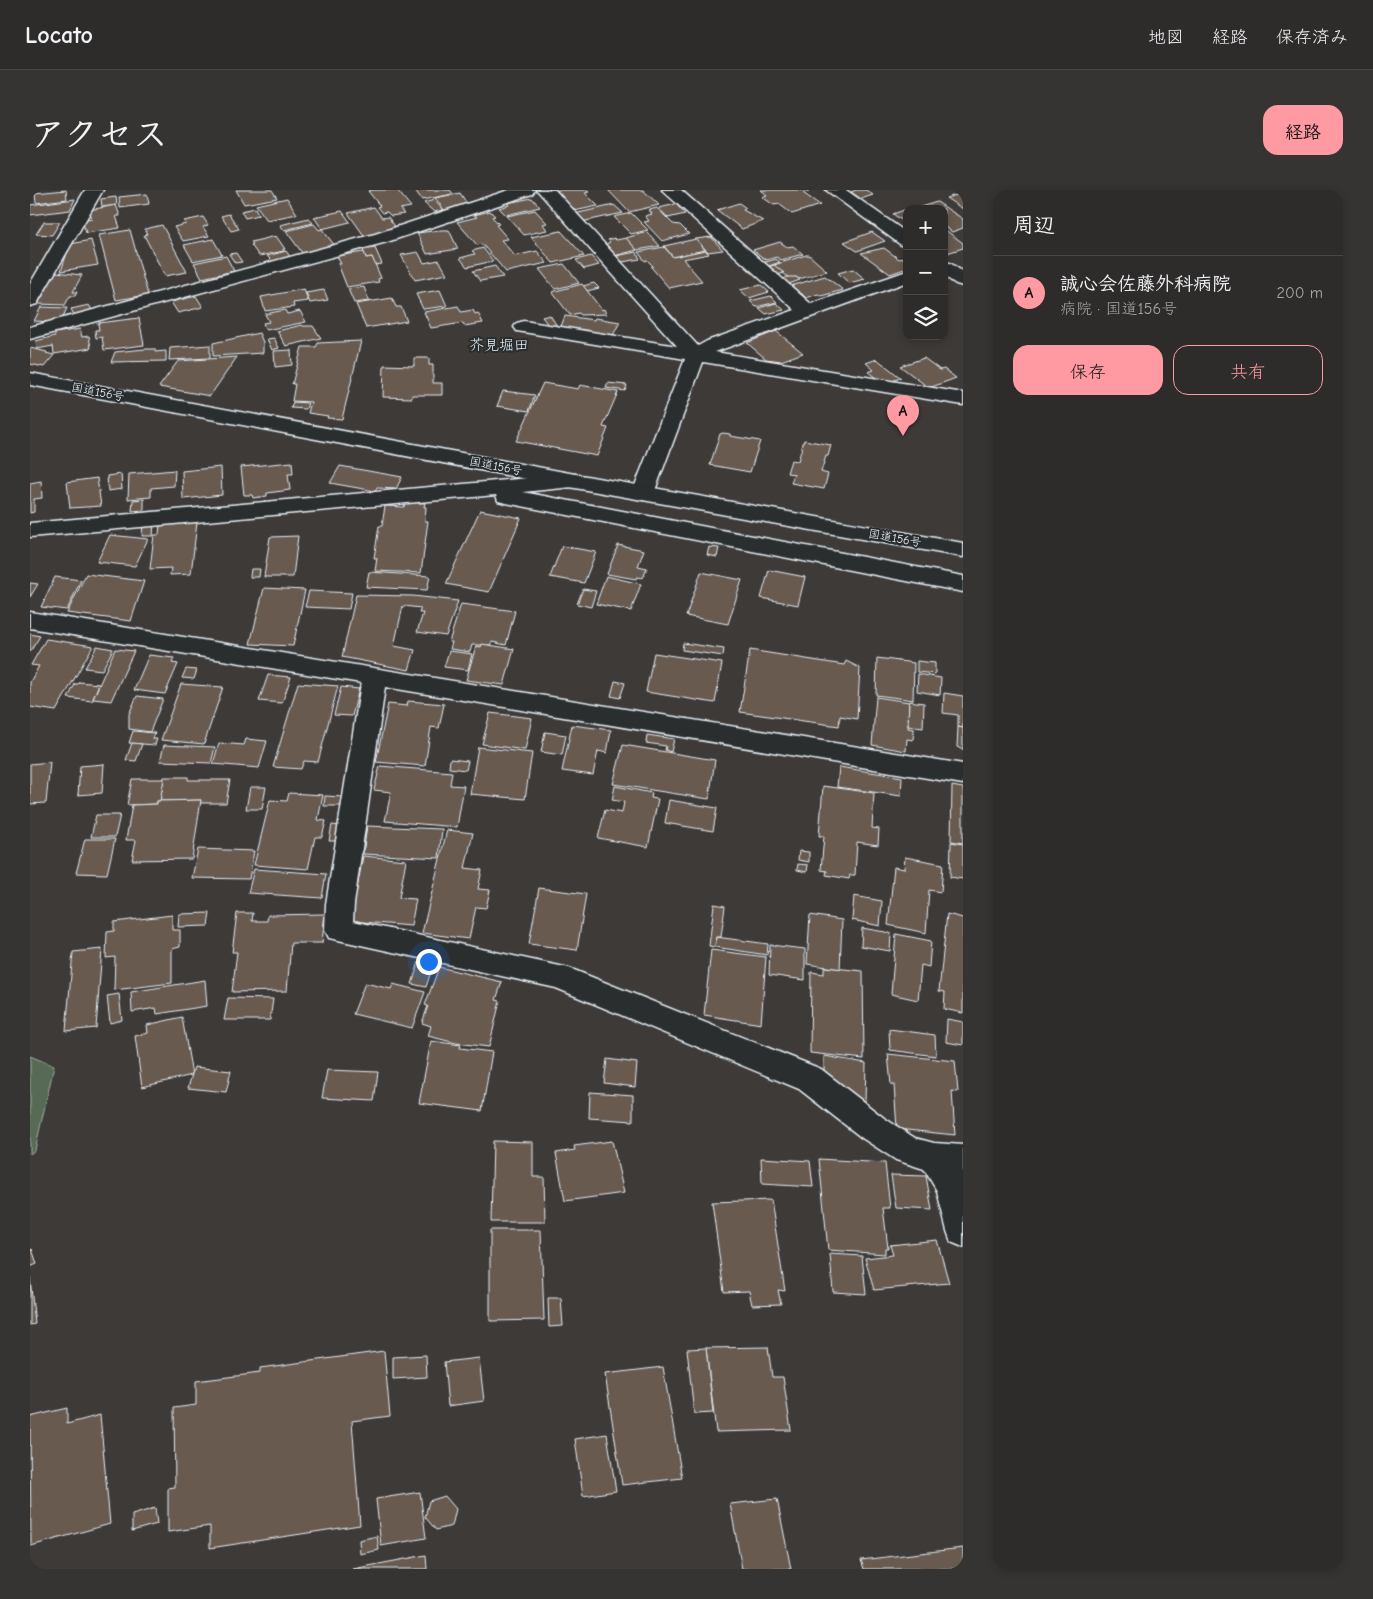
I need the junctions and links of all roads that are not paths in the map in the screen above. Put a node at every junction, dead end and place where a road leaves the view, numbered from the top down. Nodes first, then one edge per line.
1 (94, 190) edge
2 (526, 190) edge
3 (546, 190) edge
4 (671, 190) edge
5 (835, 190) edge
6 (903, 238) edge
7 (963, 256) edge
8 (948, 262) edge
9 (948, 270) edge
10 (903, 277) edge
11 (963, 280) edge
12 (30, 300) edge
13 (807, 310) junction
14 (524, 328) dead end
15 (30, 334) edge
16 (696, 356) junction
17 (30, 379) edge
18 (963, 399) edge
19 (575, 481) junction
20 (475, 490) junction
21 (643, 493) junction
22 (30, 530) edge
23 (963, 550) edge
24 (963, 584) edge
25 (30, 620) edge
26 (374, 676) junction
27 (963, 774) edge
28 (948, 1159) edge
29 (963, 1231) edge

1 - 12 main road
2 - 15 main road
3 - 16 main road
4 - 13 main road
5 - 6 main road
7 - 8 main road
9 - 11 main road
10 - 13 main road
13 - 16 main road
14 - 16 main road
16 - 18 main road
16 - 21 main road
17 - 19 main road, 国道156号
19 - 20 main road
19 - 21 main road, 国道156号
20 - 22 main road
20 - 24 main road
21 - 23 main road, 国道156号
25 - 26 main road
26 - 27 main road
26 - 28 main road
28 - 29 main road

